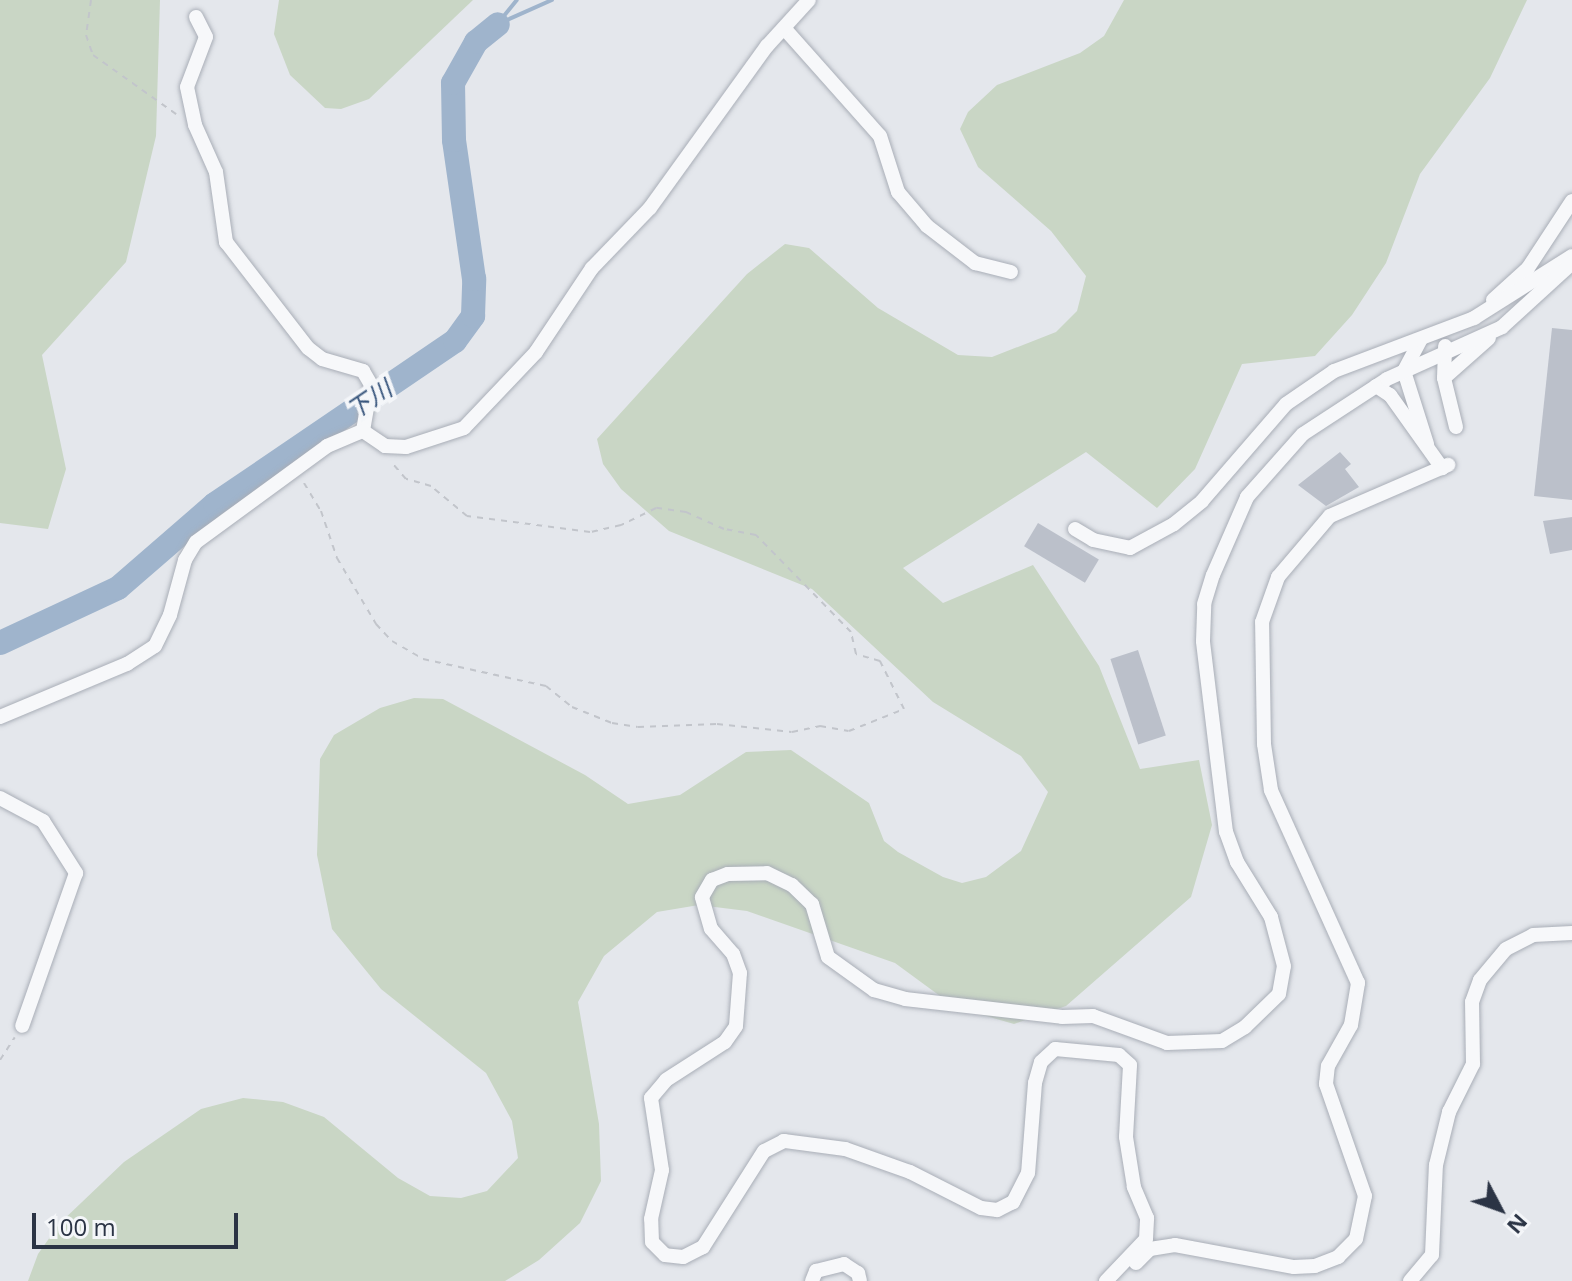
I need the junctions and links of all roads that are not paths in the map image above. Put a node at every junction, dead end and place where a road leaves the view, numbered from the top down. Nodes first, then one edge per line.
1 (809, 0) edge
2 (196, 17) dead end
3 (784, 28) junction
4 (1572, 201) edge
5 (1572, 256) edge
6 (1572, 263) edge
7 (1011, 272) dead end
8 (1452, 327) junction
9 (1502, 327) junction
10 (1421, 339) junction
11 (1442, 354) junction
12 (1404, 371) junction
13 (1444, 378) junction
14 (1376, 386) junction
15 (1456, 427) dead end
16 (363, 431) junction
17 (1427, 444) junction
18 (1075, 529) dead end
19 (0, 717) edge
20 (0, 798) edge
21 (1572, 933) edge
22 (22, 1026) road end
23 (812, 1281) edge
24 (860, 1281) edge
25 (1106, 1281) edge
26 (1120, 1281) edge
27 (1410, 1281) edge

1 - 3 street
2 - 16 street
3 - 7 street
3 - 16 street
4 - 8 street
5 - 8 street
6 - 9 street
8 - 10 street
8 - 11 street
9 - 11 street
9 - 13 street
10 - 12 street
10 - 18 street
11 - 12 street
11 - 13 street
12 - 14 street
12 - 17 street
13 - 15 street
14 - 17 street
14 - 25 street
16 - 19 street
17 - 26 street
20 - 22 street
21 - 27 street
23 - 24 street

